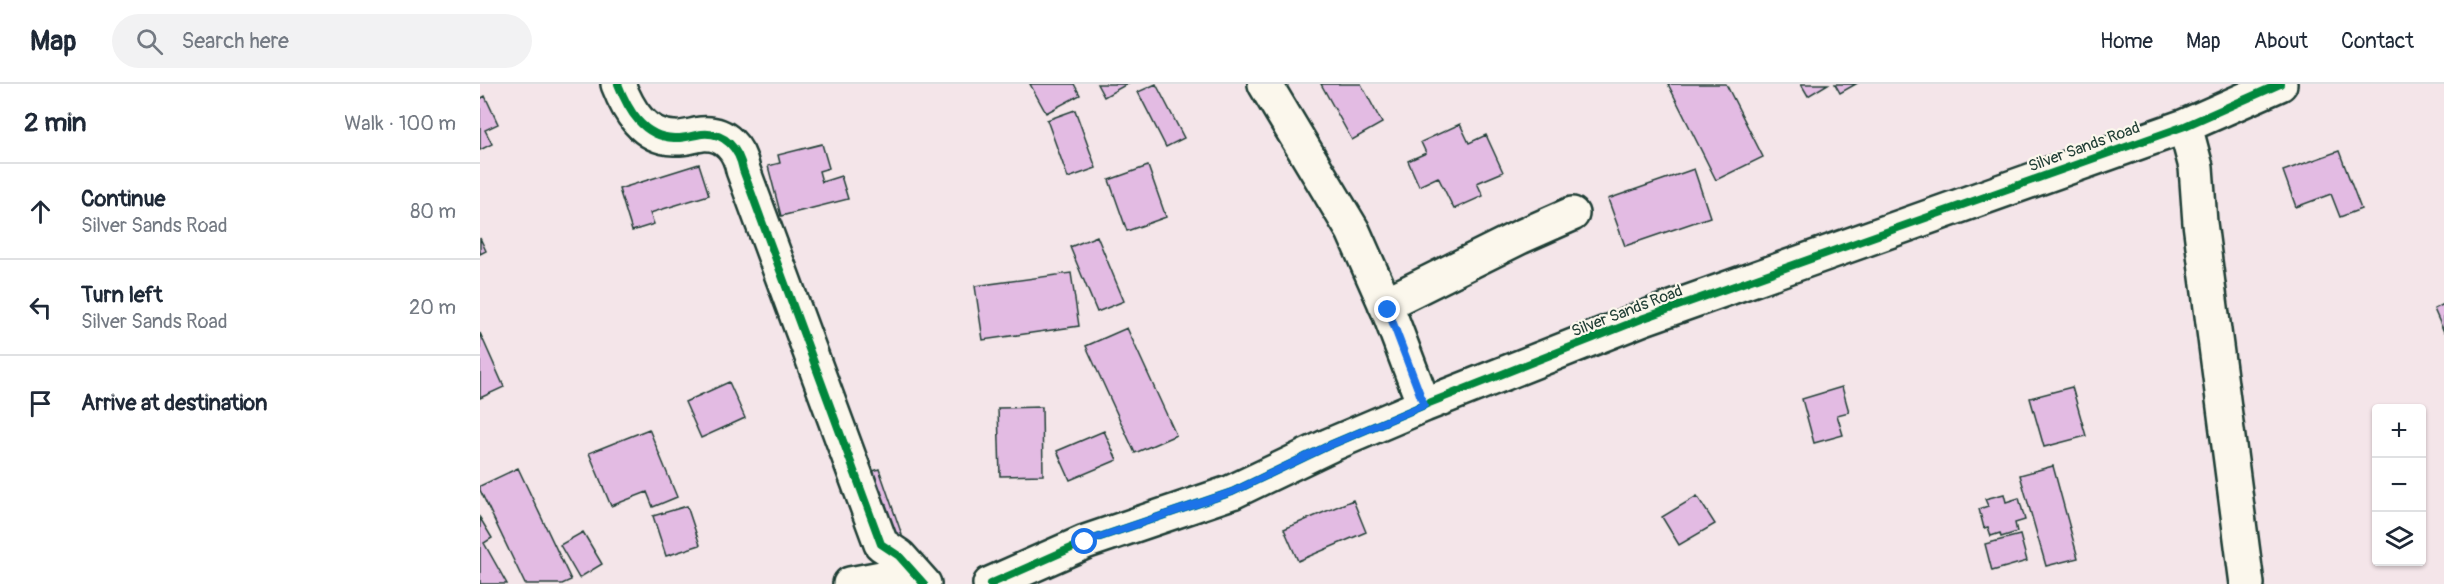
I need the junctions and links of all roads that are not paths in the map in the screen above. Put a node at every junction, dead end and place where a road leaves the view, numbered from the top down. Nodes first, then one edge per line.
1 (618, 84) edge
2 (1265, 84) edge
3 (2280, 84) edge
4 (2185, 126) junction
5 (1572, 214) dead end
6 (1385, 304) junction
7 (1424, 405) junction
8 (919, 578) edge
9 (850, 584) edge
10 (990, 584) edge
11 (2247, 584) edge

1 - 8 street
2 - 6 street
3 - 4 street, Silver Sands Road
4 - 7 street, Silver Sands Road
4 - 11 street
5 - 6 street
6 - 7 street
7 - 10 street, Silver Sands Road
8 - 9 street

